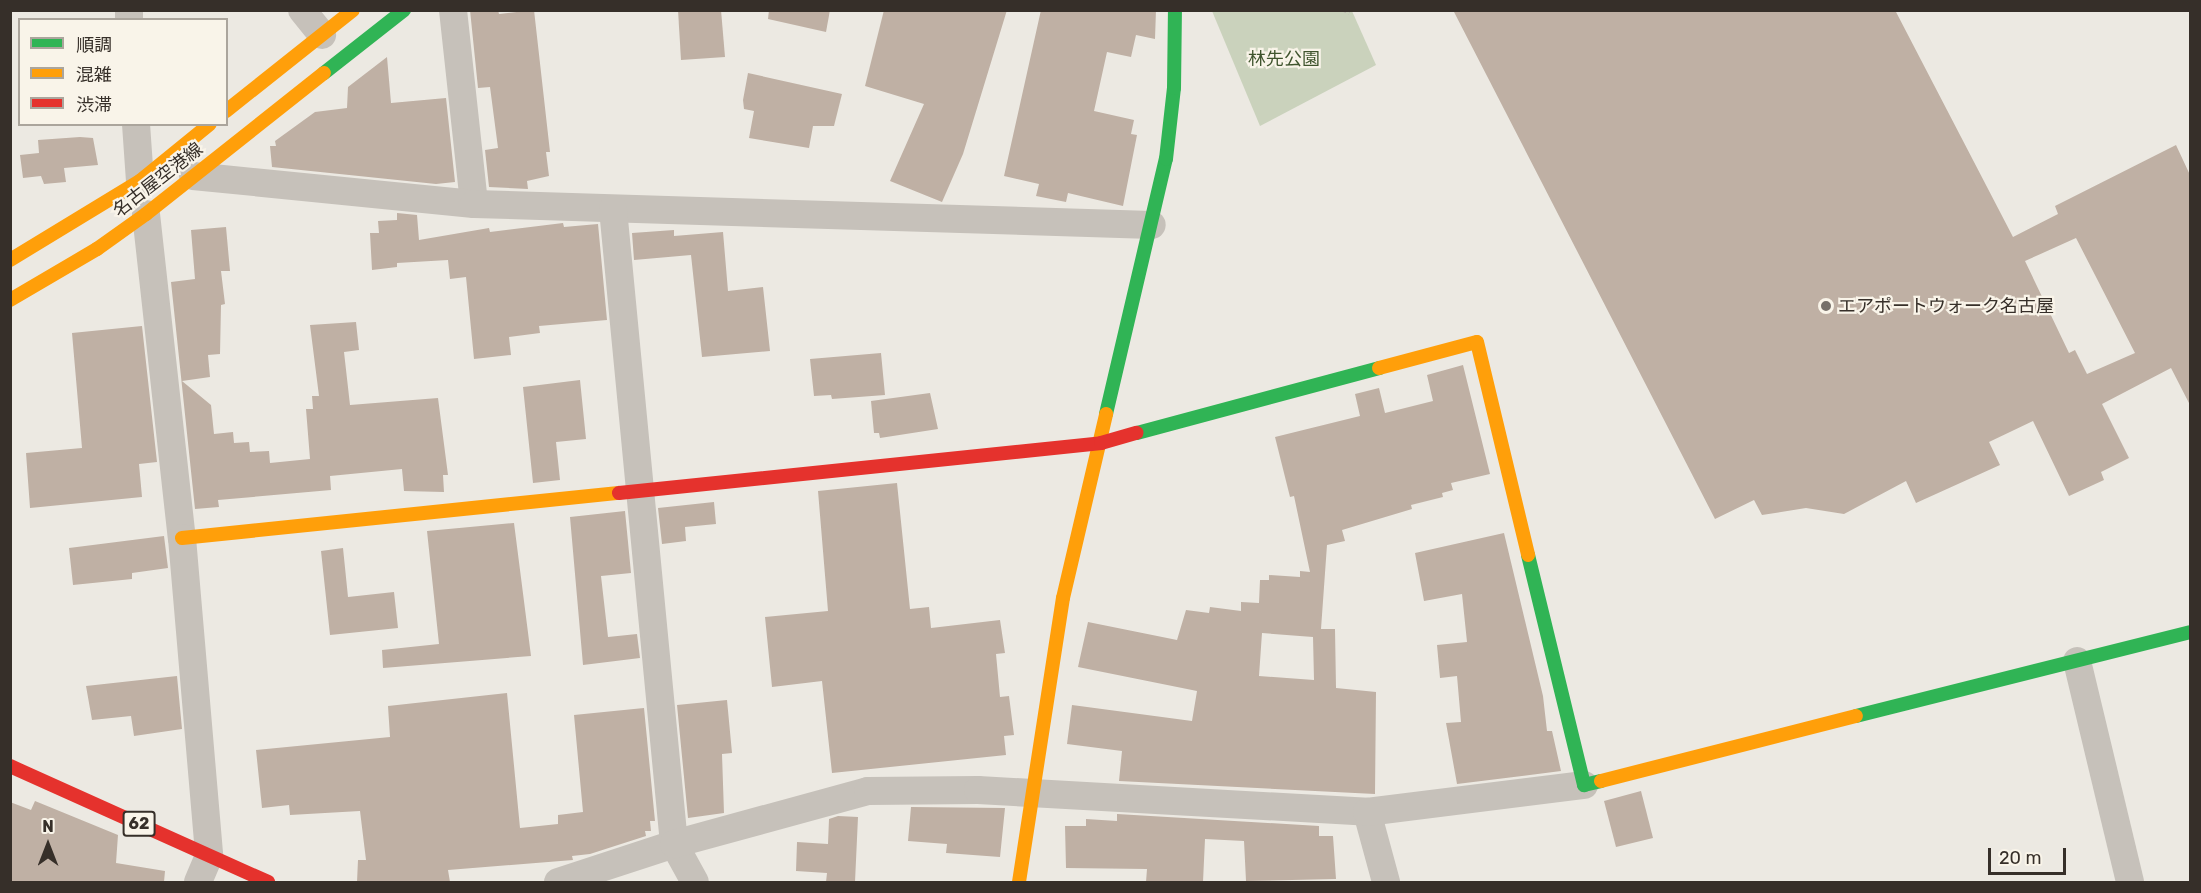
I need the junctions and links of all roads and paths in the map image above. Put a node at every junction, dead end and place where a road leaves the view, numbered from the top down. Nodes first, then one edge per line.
1 (302, 10) edge
2 (353, 10) edge
3 (404, 10) edge
4 (453, 10) edge
5 (1175, 10) edge
6 (1344, 10) edge
7 (1349, 13) dead end
8 (322, 35) junction
9 (228, 109) edge
10 (136, 126) edge
11 (208, 126) edge
12 (193, 176) junction
13 (140, 181) junction
14 (474, 204) junction
15 (613, 209) junction
16 (146, 214) junction
17 (1152, 225) junction
18 (10, 260) edge
19 (10, 300) edge
20 (1101, 443) junction
21 (640, 488) junction
22 (182, 538) junction
23 (2190, 632) edge
24 (2077, 661) junction
25 (10, 765) edge
26 (1584, 785) junction
27 (1032, 795) junction
28 (1367, 812) junction
29 (674, 844) junction
30 (209, 856) junction
31 (198, 882) edge
32 (268, 882) edge
33 (558, 882) edge
34 (695, 882) edge
35 (1019, 882) edge
36 (1386, 882) edge
37 (2130, 882) edge

1 - 8 street
2 - 8 street
3 - 12 street, 名古屋空港線
4 - 14 street
5 - 17 street
6 - 7 path
8 - 9 street
10 - 13 street
11 - 13 street, 名古屋空港線
12 - 14 street
12 - 16 street, 名古屋空港線
13 - 18 street, 名古屋空港線
14 - 15 street
15 - 17 street
15 - 21 street
16 - 19 street, 名古屋空港線
16 - 22 street
17 - 20 street
20 - 21 street
20 - 26 street
20 - 27 street
21 - 22 street
21 - 29 street
22 - 30 street
23 - 24 street
24 - 26 street
24 - 37 street
25 - 30 street, 62
26 - 28 street
27 - 28 street
27 - 29 street
27 - 35 street
28 - 36 street
29 - 33 street
29 - 34 street
30 - 31 street
30 - 32 street, 62

